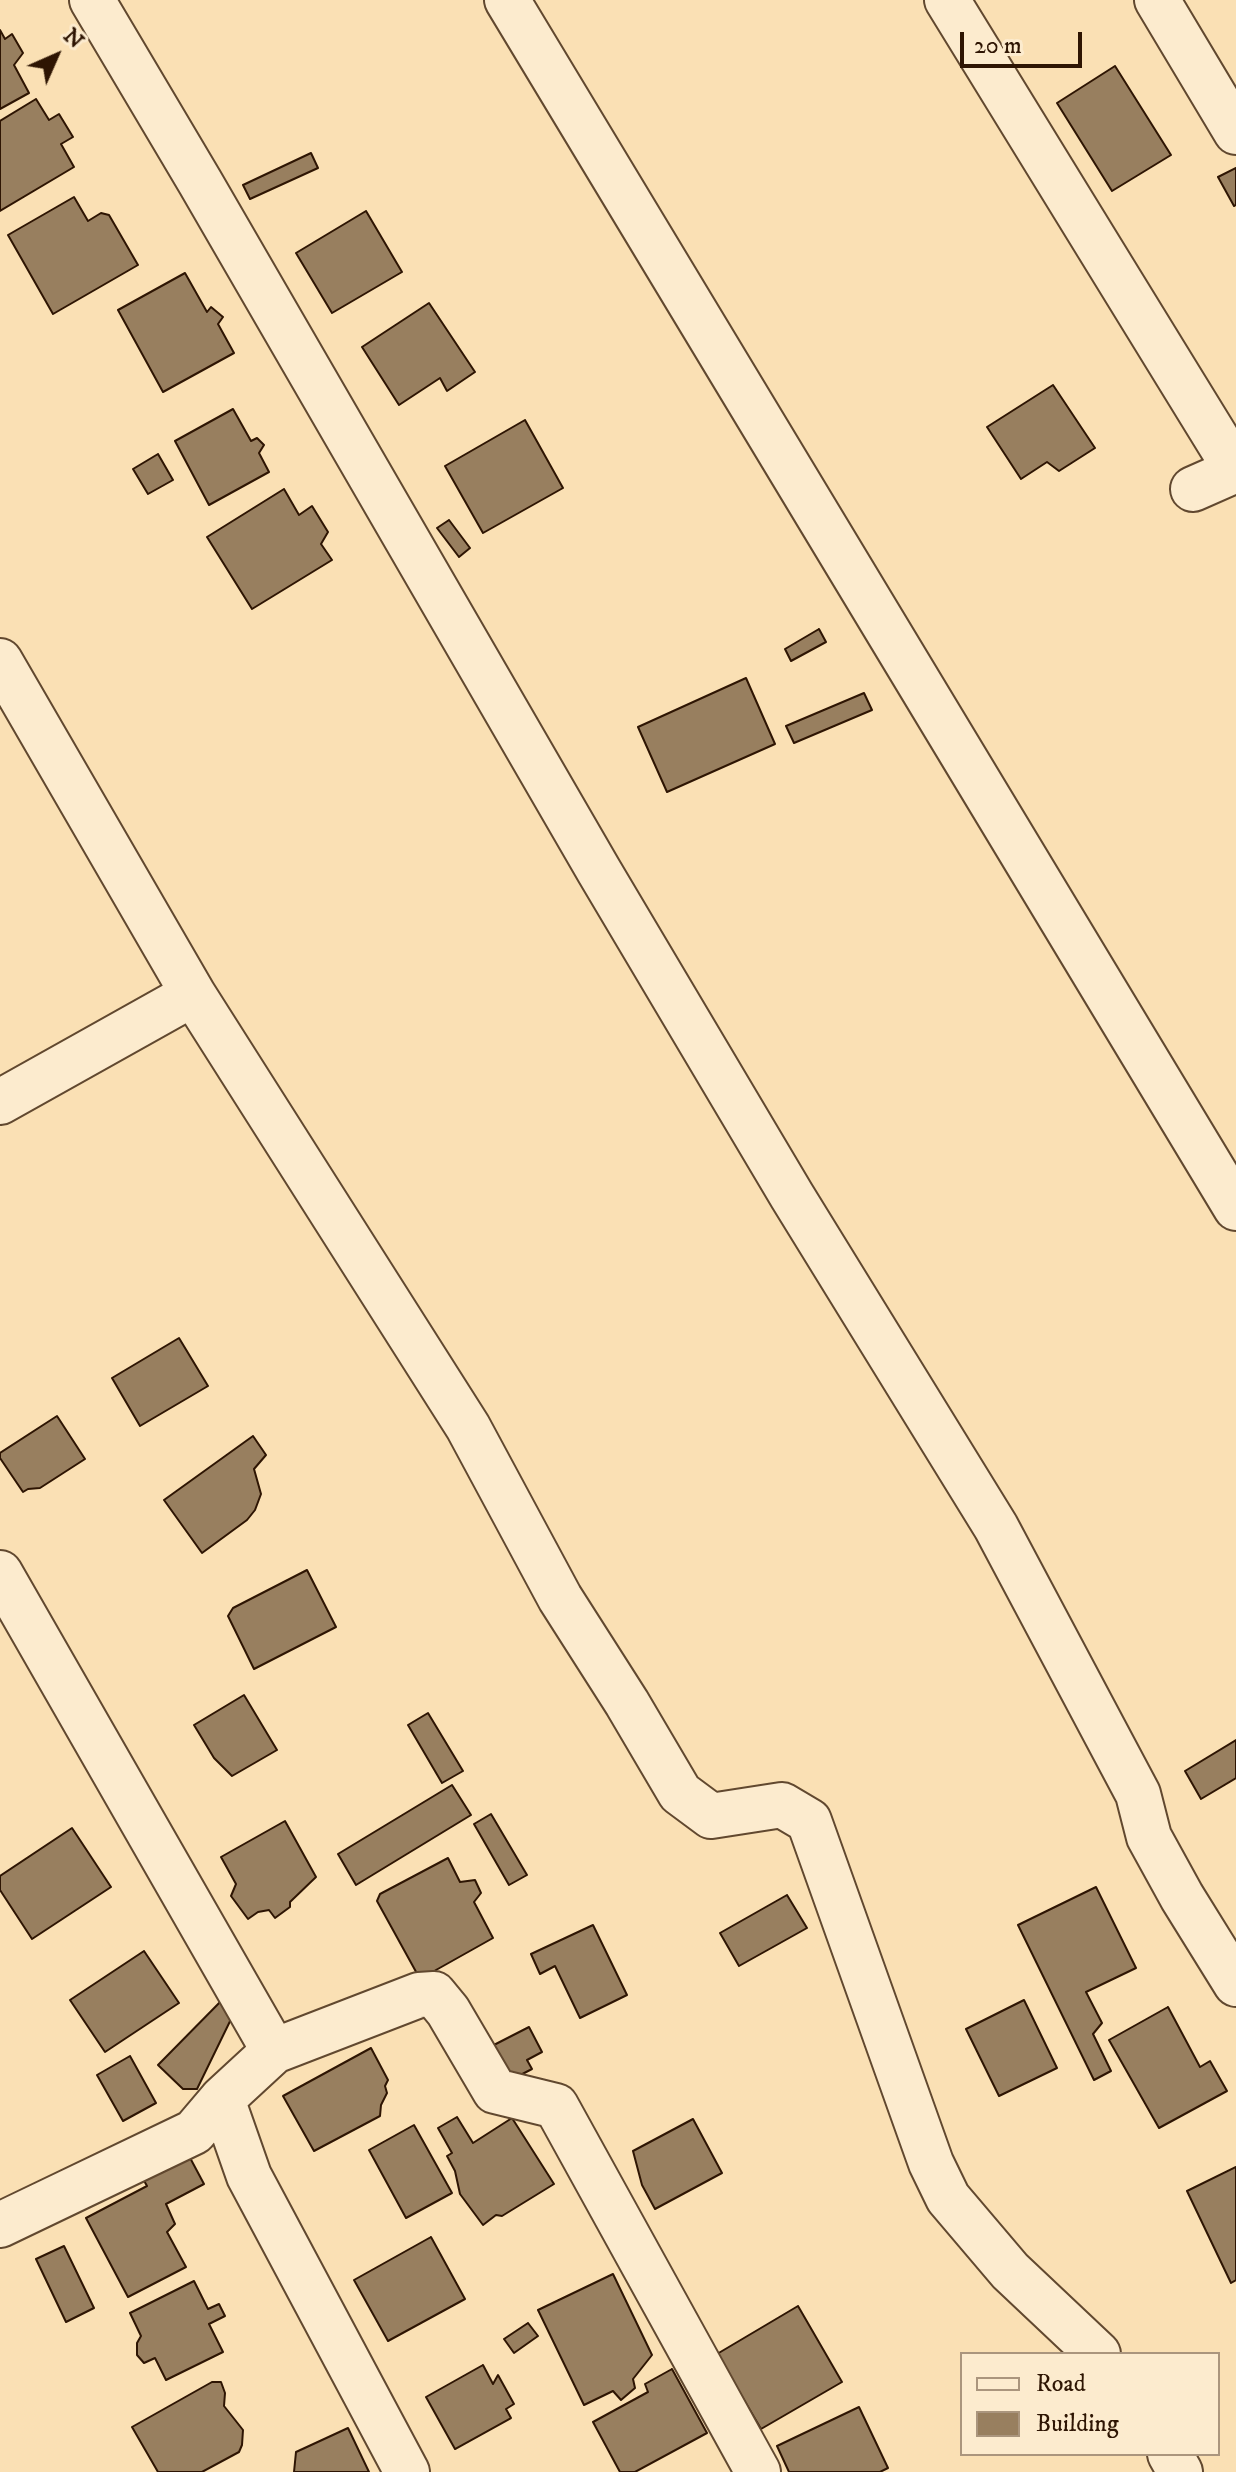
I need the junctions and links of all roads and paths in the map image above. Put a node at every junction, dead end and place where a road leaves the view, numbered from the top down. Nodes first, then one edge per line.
1 (92, 0) edge
2 (507, 0) edge
3 (947, 0) edge
4 (1157, 0) edge
5 (1236, 132) edge
6 (1236, 468) edge
7 (1193, 489) dead end
8 (0, 661) edge
9 (193, 994) junction
10 (0, 1102) edge
11 (1236, 1208) edge
12 (0, 1573) edge
13 (1236, 1984) edge
14 (274, 2051) junction
15 (222, 2099) junction
16 (0, 2225) edge
17 (1096, 2352) edge
18 (407, 2472) edge
19 (758, 2472) edge

1 - 13 street
2 - 11 street
3 - 6 street
4 - 5 street
6 - 7 street
8 - 9 street
9 - 10 street
9 - 17 street
12 - 14 street
14 - 15 street
14 - 19 street
15 - 16 street
15 - 18 street

